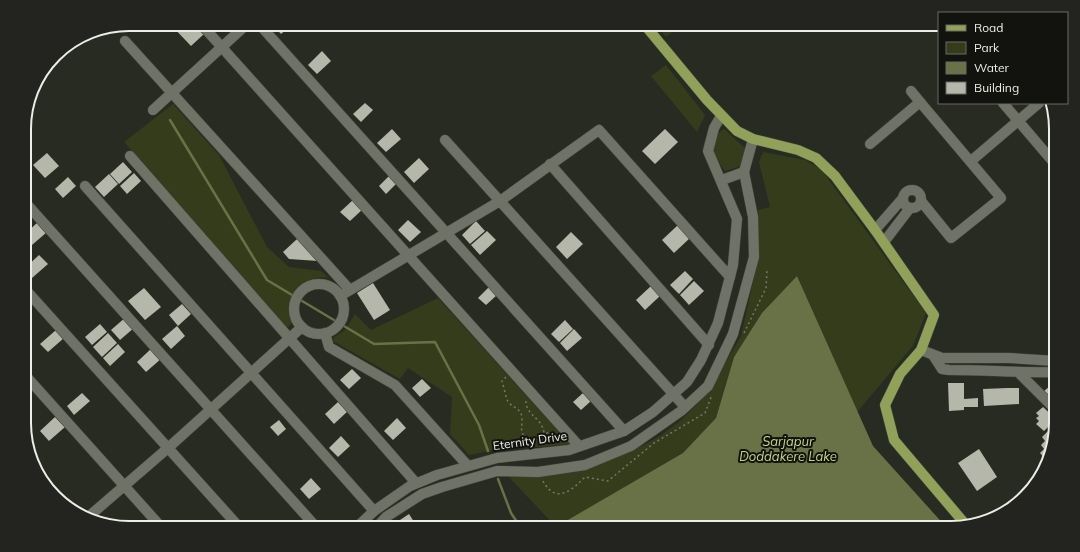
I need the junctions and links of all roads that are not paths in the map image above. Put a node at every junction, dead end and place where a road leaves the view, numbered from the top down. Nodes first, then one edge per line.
1 (207, 31) edge
2 (239, 31) edge
3 (265, 31) edge
4 (650, 31) edge
5 (125, 41) dead end
6 (222, 47) junction
7 (911, 91) dead end
8 (172, 93) junction
9 (920, 102) junction
10 (1004, 104) edge
11 (1038, 104) edge
12 (153, 110) dead end
13 (721, 116) junction
14 (1017, 121) junction
15 (753, 139) junction
16 (445, 140) dead end
17 (870, 144) dead end
18 (130, 156) dead end
19 (1049, 157) edge
20 (971, 161) junction
21 (550, 164) junction
22 (744, 172) junction
23 (722, 180) junction
24 (85, 186) dead end
25 (903, 198) junction
26 (921, 200) junction
27 (500, 201) junction
28 (910, 208) junction
29 (31, 209) edge
30 (875, 230) junction
31 (448, 233) junction
32 (884, 242) junction
33 (410, 256) junction
34 (730, 277) junction
35 (350, 290) junction
36 (31, 296) edge
37 (340, 296) junction
38 (302, 327) junction
39 (325, 333) junction
40 (289, 338) junction
41 (709, 345) junction
42 (921, 350) junction
43 (933, 355) junction
44 (1049, 361) edge
45 (1049, 372) edge
46 (251, 373) junction
47 (1020, 374) junction
48 (31, 382) edge
49 (673, 394) junction
50 (1049, 403) edge
51 (685, 407) junction
52 (211, 409) junction
53 (624, 431) junction
54 (579, 446) junction
55 (168, 448) junction
56 (468, 466) junction
57 (416, 483) junction
58 (123, 485) junction
59 (374, 512) junction
60 (92, 514) edge
61 (962, 520) edge
62 (156, 521) edge
63 (234, 521) edge
64 (312, 521) edge
65 (364, 521) edge
66 (382, 521) edge

1 - 6 street
2 - 6 street
3 - 31 street
4 - 13 main road
5 - 8 street
6 - 8 street
6 - 33 street
7 - 9 street
8 - 12 street
8 - 35 street
9 - 17 street
9 - 20 street
10 - 14 street
11 - 14 street
13 - 15 main road
13 - 23 street, Eternity Drive
14 - 19 street
14 - 20 street
15 - 22 street, Eternity Drive
15 - 30 main road
16 - 27 street
18 - 40 street
20 - 26 street
21 - 27 street
21 - 34 street
21 - 41 street
22 - 23 street
22 - 51 street, Eternity Drive
23 - 34 street, Eternity Drive
24 - 46 street
25 - 26 street
25 - 28 street
25 - 30 street
26 - 28 street
27 - 31 street
27 - 49 street
28 - 32 street
29 - 52 street
30 - 32 main road
31 - 33 street
31 - 53 street
32 - 42 main road
33 - 35 street
33 - 54 street
34 - 41 street, Eternity Drive
35 - 37 street
36 - 55 street
37 - 38 street
37 - 39 street
38 - 39 street
38 - 40 street
39 - 56 street
40 - 46 street
40 - 57 street
41 - 49 street, Eternity Drive
42 - 43 street
42 - 61 main road
43 - 44 street
43 - 47 street
45 - 47 street
46 - 52 street
46 - 59 street
47 - 50 street
48 - 58 street
49 - 51 street
49 - 53 street, Eternity Drive
51 - 66 street, Eternity Drive
52 - 55 street
52 - 64 street
53 - 54 street, Eternity Drive
54 - 56 street, Eternity Drive
55 - 58 street
55 - 63 street
56 - 57 street, Eternity Drive
57 - 59 street, Eternity Drive
58 - 60 street
58 - 62 street
59 - 65 street, Eternity Drive

